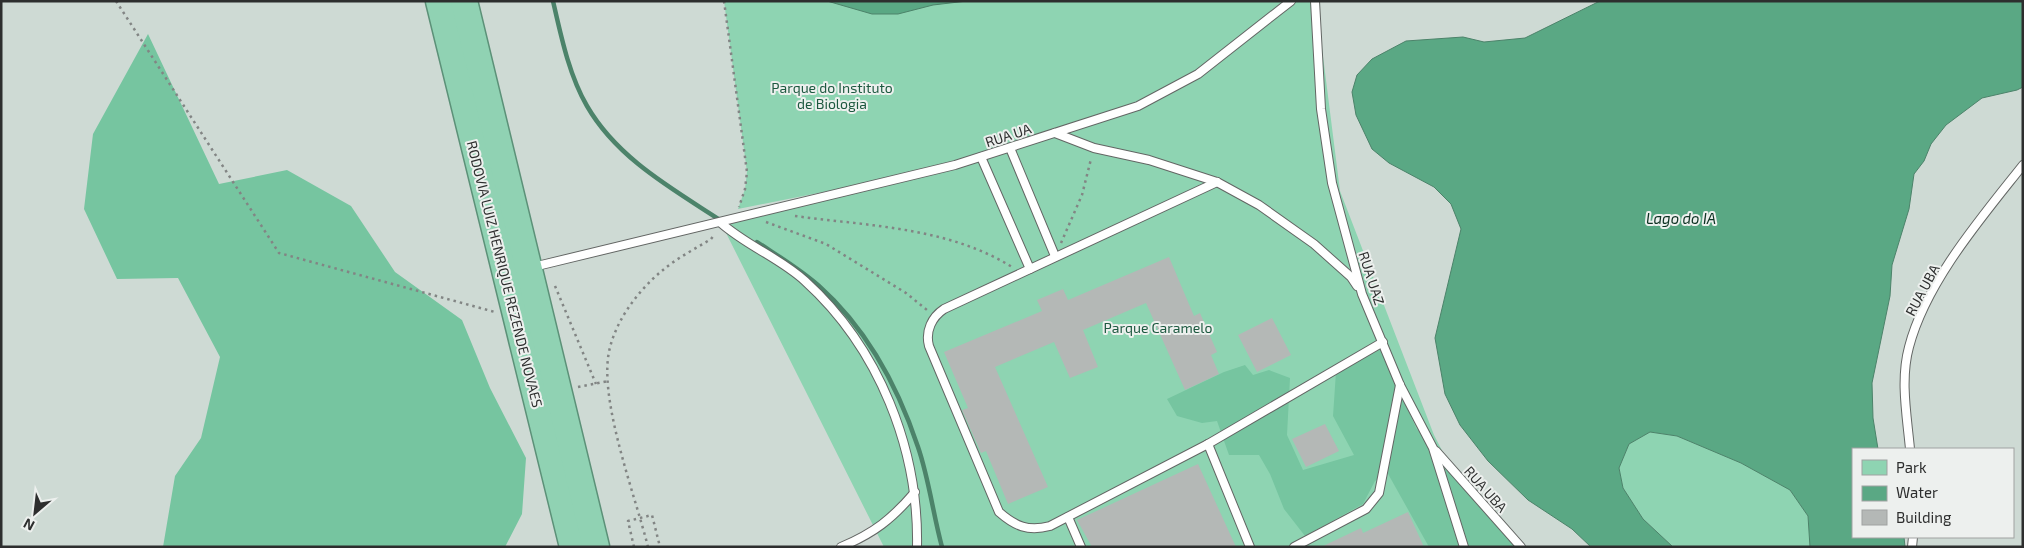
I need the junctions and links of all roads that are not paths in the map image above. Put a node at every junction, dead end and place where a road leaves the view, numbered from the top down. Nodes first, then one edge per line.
1 (438, 1) edge
2 (464, 1) edge
3 (1291, 1) edge
4 (1315, 1) edge
5 (1055, 133) junction
6 (1010, 148) junction
7 (981, 157) junction
8 (2023, 165) edge
9 (1217, 182) junction
10 (721, 223) junction
11 (1055, 256) junction
12 (528, 268) junction
13 (1030, 269) junction
14 (1362, 294) junction
15 (1384, 342) junction
16 (1400, 385) junction
17 (1208, 444) junction
18 (1433, 448) junction
19 (1910, 448) edge
20 (915, 492) junction
21 (1068, 517) junction
22 (573, 547) edge
23 (596, 547) edge
24 (841, 547) edge
25 (916, 547) edge
26 (1081, 547) edge
27 (1250, 547) edge
28 (1294, 547) edge
29 (1464, 547) edge
30 (1521, 547) edge

1 - 22 highway, RODOVIA LUIZ HENRIQUE REZENDE NOVAES
2 - 12 highway, RODOVIA LUIZ HENRIQUE REZENDE NOVAES
3 - 5 lane, RUA UA
4 - 14 lane, RUA UAZ
5 - 6 lane, RUA UA
5 - 9 lane
6 - 7 lane, RUA UA
6 - 11 lane
7 - 10 lane, RUA UA
7 - 13 lane
8 - 19 lane, RUA UBA
9 - 11 lane
9 - 14 lane
10 - 12 lane, RUA UA
10 - 20 lane
11 - 13 lane
12 - 23 highway, RODOVIA LUIZ HENRIQUE REZENDE NOVAES
13 - 21 lane
14 - 15 lane, RUA UAZ
15 - 16 lane, RUA UAZ
15 - 17 lane
16 - 18 lane, RUA UAZ
16 - 28 lane
17 - 21 lane
17 - 27 lane
18 - 29 lane, RUA UAZ
18 - 30 lane, RUA UBA
20 - 24 lane
20 - 25 lane
21 - 26 lane

